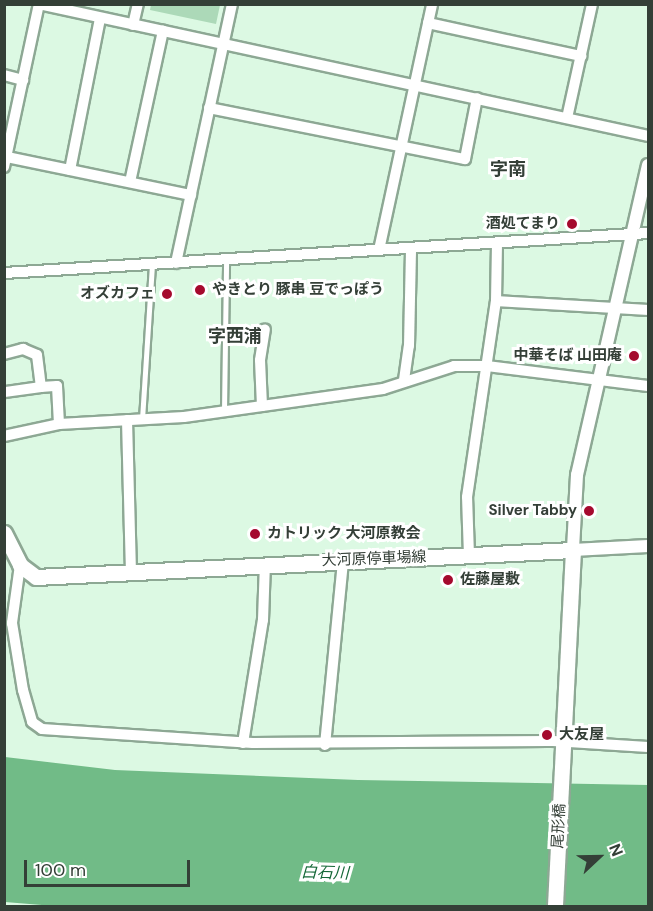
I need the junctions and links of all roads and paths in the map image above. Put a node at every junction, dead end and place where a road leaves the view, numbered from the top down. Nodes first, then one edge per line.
1 (39, 4) edge
2 (138, 4) edge
3 (232, 4) edge
4 (432, 4) edge
5 (592, 4) edge
6 (100, 18) junction
7 (428, 23) junction
8 (134, 25) junction
9 (162, 31) junction
10 (223, 45) junction
11 (581, 56) junction
12 (4, 75) edge
13 (23, 80) junction
14 (415, 85) junction
15 (477, 98) junction
16 (209, 108) junction
17 (567, 118) junction
18 (648, 136) edge
19 (7, 141) edge
20 (402, 146) junction
21 (6, 162) edge
22 (648, 165) edge
23 (70, 170) junction
24 (130, 182) junction
25 (191, 195) junction
26 (648, 233) edge
27 (634, 234) junction
28 (497, 243) junction
29 (411, 249) junction
30 (379, 250) junction
31 (226, 260) junction
32 (176, 263) junction
33 (152, 265) junction
34 (4, 273) edge
35 (496, 302) junction
36 (618, 308) junction
37 (648, 310) edge
38 (265, 329) dead end
39 (4, 354) edge
40 (487, 366) junction
41 (404, 380) junction
42 (600, 380) junction
43 (648, 386) edge
44 (41, 387) junction
45 (4, 392) edge
46 (262, 406) junction
47 (224, 411) junction
48 (142, 419) junction
49 (127, 420) junction
50 (58, 424) junction
51 (4, 436) edge
52 (4, 533) edge
53 (648, 546) edge
54 (573, 550) junction
55 (469, 556) junction
56 (343, 560) junction
57 (265, 564) junction
58 (20, 565) junction
59 (131, 572) junction
60 (243, 742) junction
61 (563, 744) junction
62 (325, 745) junction
63 (648, 747) edge
64 (555, 906) edge

1 - 6 street
1 - 13 street
2 - 8 street
3 - 10 street
4 - 7 street
5 - 11 street
6 - 8 street
6 - 23 street
7 - 11 street
7 - 14 street
8 - 9 street
9 - 10 street
9 - 24 street
10 - 14 street
10 - 16 street
11 - 17 street
12 - 13 street
13 - 19 street
14 - 15 street
14 - 20 street
15 - 17 street
15 - 20 street
16 - 20 street
16 - 25 street
17 - 18 street
19 - 21 street
20 - 30 street
21 - 23 street
22 - 27 street
23 - 24 street
24 - 25 street
25 - 32 street
26 - 27 street
27 - 28 street
27 - 36 street
28 - 29 street
28 - 35 street
29 - 30 street
29 - 41 street
30 - 31 street
31 - 32 street
31 - 47 lane
32 - 33 street
33 - 34 street
33 - 48 lane
35 - 36 street
35 - 40 street
36 - 37 street
36 - 42 street
38 - 46 street
39 - 44 street
40 - 41 street
40 - 42 street
40 - 55 street
41 - 46 street
42 - 43 street
42 - 54 street
44 - 45 street
44 - 50 street
46 - 47 street
47 - 48 street
48 - 49 street
49 - 50 street
49 - 59 street
50 - 51 street
52 - 58 main road
53 - 54 street
54 - 55 main road, 大河原停車場線
54 - 61 main road
55 - 56 main road, 大河原停車場線
56 - 57 main road, 大河原停車場線
56 - 62 street
57 - 59 main road, 大河原停車場線
57 - 60 street
58 - 59 main road, 大河原停車場線
58 - 60 street
60 - 62 street
61 - 62 street
61 - 63 street
61 - 64 main road, 尾形橋

